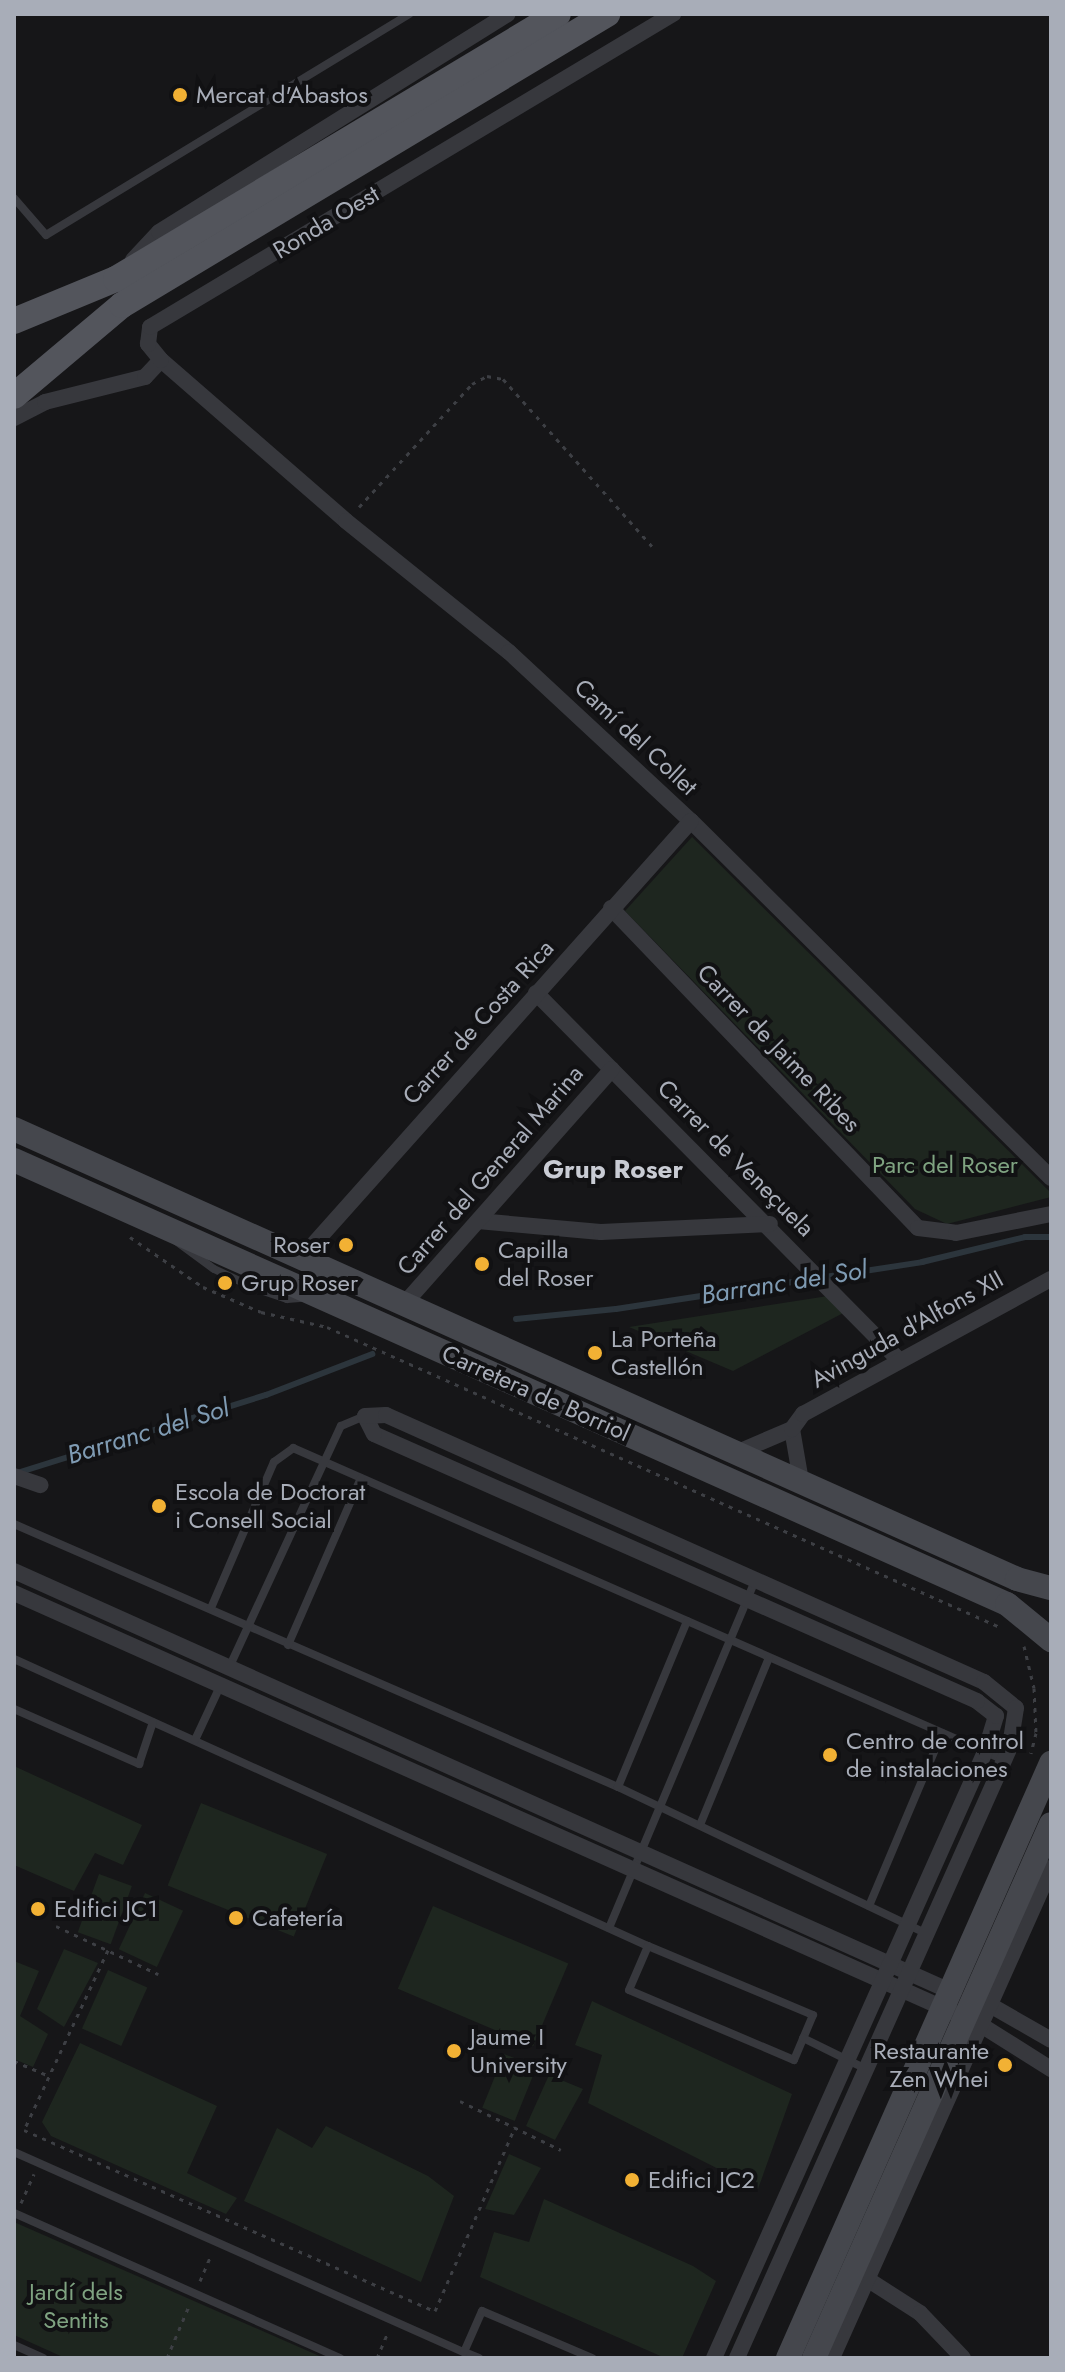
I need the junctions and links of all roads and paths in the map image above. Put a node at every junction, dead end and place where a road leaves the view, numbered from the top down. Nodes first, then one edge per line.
1 (409, 14) edge
2 (508, 14) edge
3 (558, 14) edge
4 (607, 14) edge
5 (673, 14) edge
6 (14, 198) edge
7 (116, 279) junction
8 (14, 321) edge
9 (161, 360) junction
10 (14, 396) edge
11 (14, 418) edge
12 (346, 521) junction
13 (652, 546) dead end
14 (691, 821) junction
15 (611, 908) junction
16 (536, 993) junction
17 (612, 1069) junction
18 (14, 1129) edge
19 (14, 1160) edge
20 (1051, 1178) edge
21 (749, 1206) junction
22 (1051, 1214) edge
23 (478, 1221) junction
24 (770, 1224) junction
25 (722, 1225) junction
26 (118, 1229) dead end
27 (303, 1256) junction
28 (1051, 1279) edge
29 (405, 1303) junction
30 (899, 1360) junction
31 (365, 1416) junction
32 (792, 1429) junction
33 (738, 1452) junction
34 (324, 1462) junction
35 (14, 1476) edge
36 (361, 1478) junction
37 (801, 1481) junction
38 (40, 1485) dead end
39 (14, 1524) edge
40 (14, 1571) edge
41 (755, 1580) junction
42 (1051, 1588) edge
43 (14, 1593) edge
44 (747, 1600) junction
45 (211, 1608) junction
46 (687, 1621) junction
47 (249, 1624) junction
48 (1010, 1632) dead end
49 (1017, 1638) dead end
50 (729, 1640) junction
51 (1051, 1640) edge
52 (288, 1645) junction
53 (769, 1658) junction
54 (14, 1659) edge
55 (229, 1667) junction
56 (221, 1685) junction
57 (14, 1709) edge
58 (153, 1722) junction
59 (942, 1733) junction
60 (195, 1740) junction
61 (985, 1752) junction
62 (1004, 1760) junction
63 (1050, 1764) edge
64 (618, 1787) junction
65 (660, 1807) junction
66 (1051, 1824) edge
67 (700, 1825) junction
68 (641, 1852) junction
69 (1051, 1868) edge
70 (633, 1870) junction
71 (869, 1906) junction
72 (908, 1923) junction
73 (56, 1926) dead end
74 (609, 1928) junction
75 (926, 1933) junction
76 (648, 1946) junction
77 (108, 1950) junction
78 (890, 1964) junction
79 (909, 1972) junction
80 (158, 1974) dead end
81 (883, 1981) junction
82 (901, 1989) junction
83 (967, 2007) junction
84 (803, 2038) junction
85 (1051, 2040) edge
86 (847, 2060) junction
87 (14, 2061) edge
88 (866, 2069) junction
89 (1051, 2069) edge
90 (49, 2076) junction
91 (460, 2101) dead end
92 (515, 2127) junction
93 (49, 2141) junction
94 (561, 2150) dead end
95 (14, 2152) edge
96 (39, 2163) junction
97 (15, 2214) edge
98 (208, 2262) dead end
99 (867, 2279) junction
100 (195, 2294) junction
101 (14, 2345) edge
102 (464, 2352) junction
103 (43, 2358) edge
104 (167, 2358) edge
105 (340, 2358) edge
106 (479, 2358) edge
107 (592, 2358) edge
108 (714, 2358) edge
109 (737, 2358) edge
110 (788, 2358) edge
111 (814, 2358) edge
112 (832, 2358) edge
113 (963, 2358) edge

1 - 6 lane
2 - 7 street
3 - 7 main road
4 - 10 main road, Ronda Oest
5 - 9 street, Ronda Oest
7 - 8 main road
9 - 11 street
9 - 12 street, Camí del Collet
12 - 13 path
12 - 14 street, Camí del Collet
14 - 15 street, Carrer de Costa Rica
14 - 20 street, Camí del Collet
15 - 16 street, Carrer de Costa Rica
15 - 22 street, Carrer de Jaime Ribes
16 - 17 street, Carrer de Veneçuela
16 - 27 street, Carrer de Costa Rica
17 - 21 street, Carrer de Veneçuela
17 - 23 street, Carrer del General Marina
18 - 27 main road, Carretera de Borriol
19 - 51 main road, Carretera de Borriol
21 - 24 street, Carrer de Veneçuela
21 - 25 street
23 - 25 street
23 - 29 street, Carrer del General Marina
24 - 25 street
24 - 30 street, Carrer de Veneçuela
26 - 48 path
27 - 29 main road, Carretera de Borriol
28 - 30 street, Avinguda d'Alfons XII
29 - 33 main road, Carretera de Borriol
30 - 32 street, Avinguda d'Alfons XII
31 - 34 lane
31 - 41 street
31 - 44 street
32 - 33 street, Avinguda d'Alfons XII
32 - 37 street
33 - 37 main road, Carretera de Borriol
34 - 36 lane
34 - 45 lane
34 - 47 lane
35 - 38 street
36 - 46 lane
36 - 52 lane
37 - 42 main road, Carretera de Borriol
39 - 45 lane
40 - 55 street
41 - 44 lane
41 - 62 street
43 - 56 street
44 - 50 lane
44 - 61 street
45 - 47 lane
46 - 50 lane
46 - 64 lane
47 - 52 lane
47 - 55 lane
49 - 63 path
50 - 53 lane
50 - 65 lane
52 - 64 lane
53 - 59 lane
53 - 67 lane
54 - 58 lane
55 - 56 lane
55 - 68 street
56 - 60 lane
56 - 70 street
57 - 58 lane
58 - 60 lane
59 - 61 lane
59 - 71 lane
60 - 74 lane
61 - 62 lane
61 - 72 street
62 - 75 street
63 - 83 main road
64 - 65 lane
65 - 67 lane
65 - 68 lane
66 - 83 main road
67 - 71 lane
68 - 70 lane
68 - 78 street
69 - 83 street
70 - 74 lane
70 - 81 street
71 - 72 lane
72 - 75 lane
72 - 78 street
73 - 77 path
74 - 76 lane
75 - 79 street
76 - 84 lane
76 - 84 lane
77 - 80 path
77 - 90 path
78 - 79 street
78 - 81 street
79 - 82 street
79 - 83 street
81 - 82 street
81 - 86 street
82 - 83 street
82 - 88 street
83 - 85 street
83 - 89 street
83 - 99 street
83 - 110 main road
83 - 111 main road
84 - 86 lane
86 - 88 lane
86 - 108 street
87 - 90 path
88 - 109 street
90 - 93 path
91 - 92 path
92 - 93 path
92 - 94 path
93 - 96 path
95 - 96 lane
96 - 97 path
96 - 102 lane
97 - 100 lane
98 - 100 path
99 - 112 street
99 - 113 street
100 - 104 path
100 - 105 lane
101 - 103 lane
102 - 106 lane
102 - 107 lane

